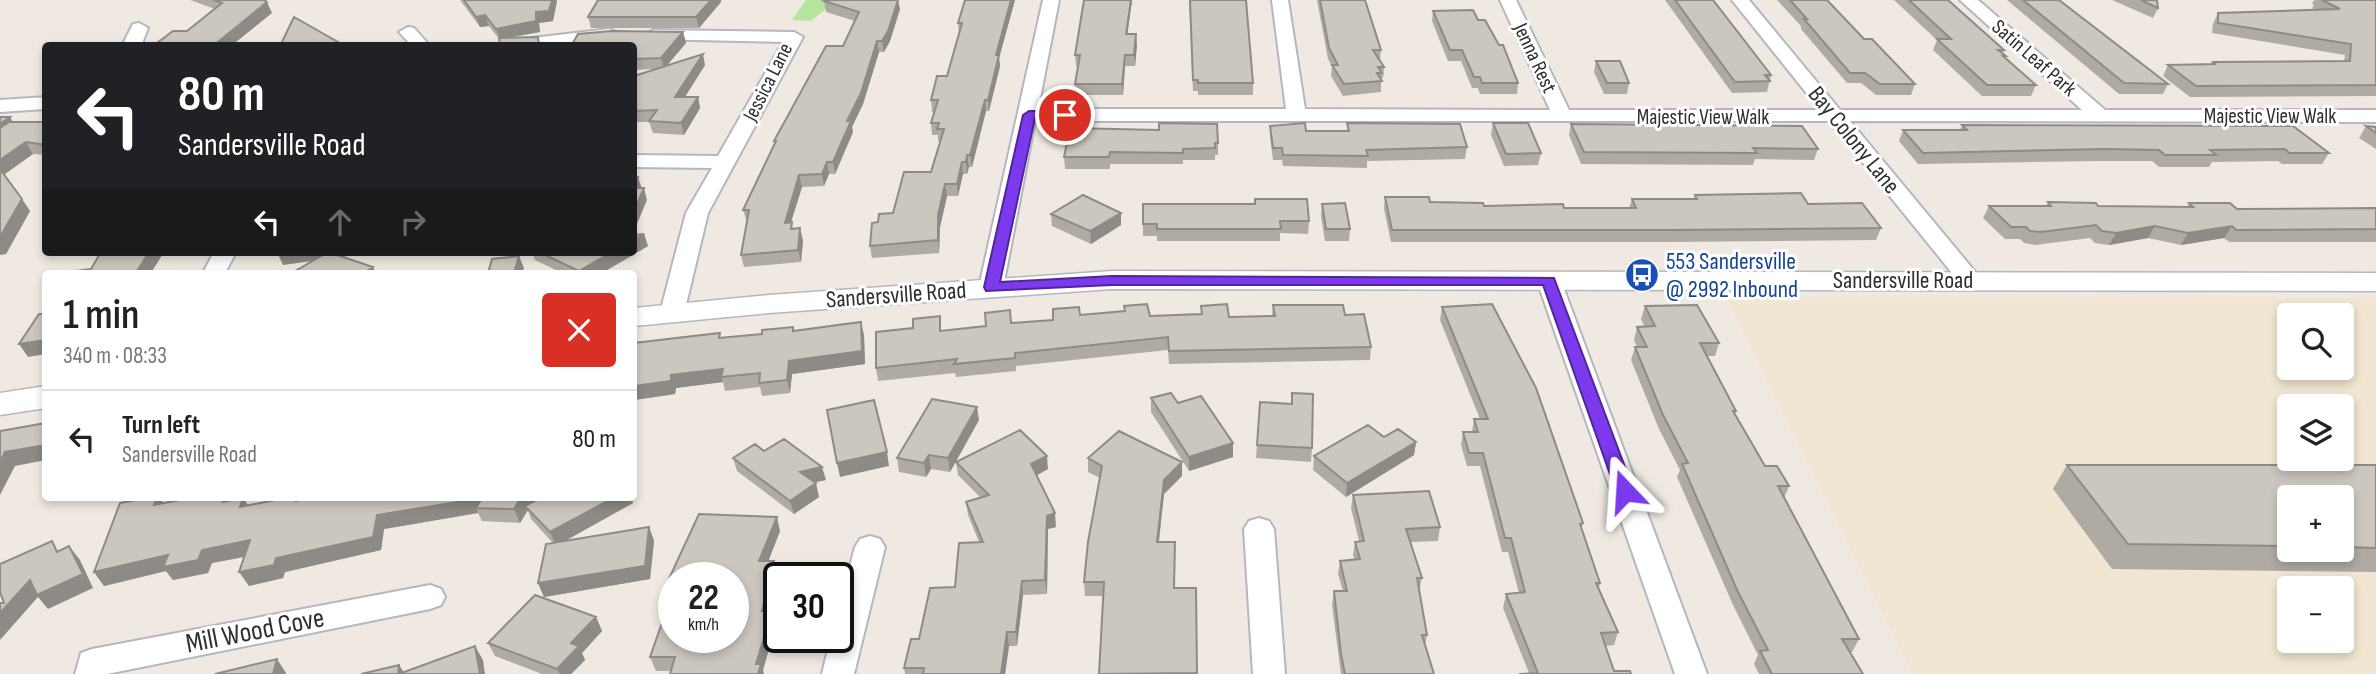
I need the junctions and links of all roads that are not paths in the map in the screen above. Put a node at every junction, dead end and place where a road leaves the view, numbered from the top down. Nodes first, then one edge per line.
1 (1051, 0) edge
2 (1280, 0) edge
3 (1508, 0) edge
4 (1740, 0) edge
5 (1968, 0) edge
6 (139, 28) dead end
7 (408, 32) dead end
8 (135, 42) edge
9 (418, 42) edge
10 (542, 42) edge
11 (42, 103) edge
12 (0, 106) edge
13 (1029, 115) junction
14 (1296, 116) junction
15 (2100, 116) junction
16 (2376, 116) edge
17 (1563, 117) junction
18 (1833, 117) junction
19 (637, 161) edge
20 (726, 162) junction
21 (1969, 279) junction
22 (1549, 281) junction
23 (2376, 282) edge
24 (992, 287) junction
25 (672, 313) junction
26 (637, 317) edge
27 (42, 398) edge
28 (0, 404) edge
29 (1259, 529) dead end
30 (870, 547) dead end
31 (430, 597) dead end
32 (90, 674) edge
33 (838, 674) edge
34 (1269, 674) edge
35 (1691, 674) edge

1 - 13 street
2 - 14 street
3 - 17 street, Jenna Rest
4 - 18 street, Bay Colony Lane
5 - 15 street, Satin Leaf Park
6 - 8 street
7 - 9 street
10 - 20 street, Jessica Lane
11 - 12 street
13 - 14 street, Majestic View Walk
13 - 24 street
14 - 17 street, Majestic View Walk
15 - 16 street, Majestic View Walk
15 - 18 street, Majestic View Walk
17 - 18 street, Majestic View Walk
18 - 21 street, Bay Colony Lane
19 - 20 street
20 - 25 street, Jessica Lane
21 - 22 street, Sandersville Road
21 - 23 street, Sandersville Road
22 - 24 street, Sandersville Road
22 - 35 street
24 - 25 street, Sandersville Road
25 - 26 street, Sandersville Road
27 - 28 street
29 - 34 street
30 - 33 street
31 - 32 street, Mill Wood Cove

